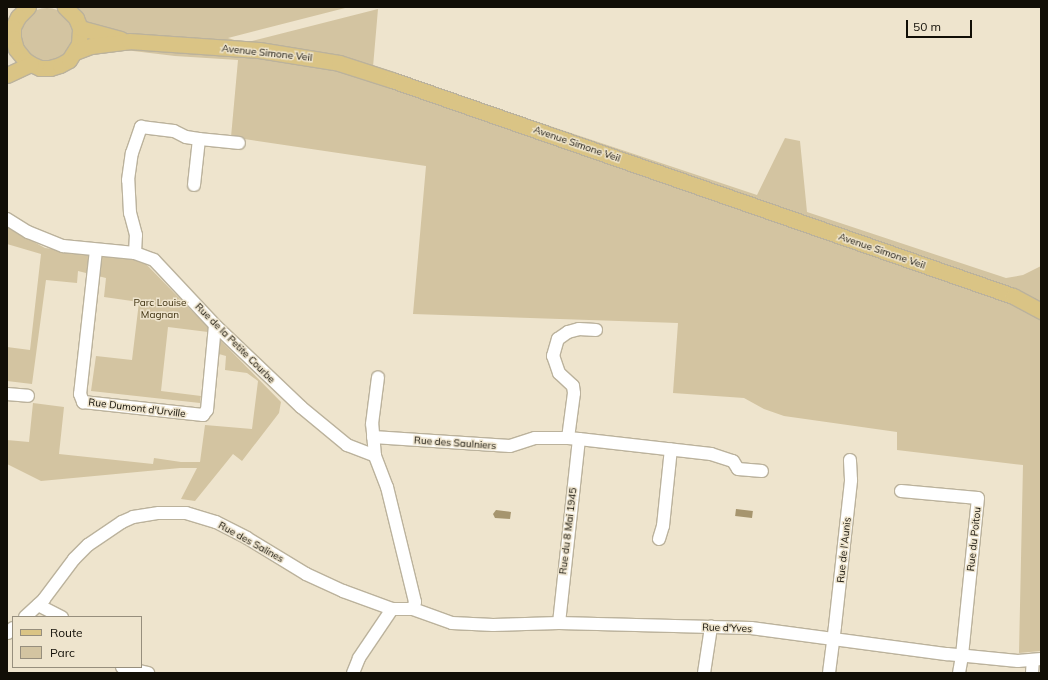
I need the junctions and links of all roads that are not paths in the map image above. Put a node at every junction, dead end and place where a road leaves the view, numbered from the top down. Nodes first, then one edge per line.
1 (28, 7) edge
2 (65, 7) edge
3 (80, 28) junction
4 (129, 41) junction
5 (76, 52) junction
6 (12, 54) edge
7 (31, 64) junction
8 (7, 75) edge
9 (199, 139) junction
10 (239, 143) dead end
11 (194, 185) dead end
12 (7, 219) edge
13 (96, 250) junction
14 (136, 253) junction
15 (1013, 296) junction
16 (1041, 302) edge
17 (1041, 311) edge
18 (215, 325) junction
19 (596, 330) dead end
20 (378, 377) dead end
21 (7, 394) edge
22 (28, 396) dead end
23 (373, 437) junction
24 (574, 438) junction
25 (671, 449) junction
26 (375, 456) junction
27 (850, 460) dead end
28 (762, 471) dead end
29 (901, 491) dead end
30 (659, 539) dead end
31 (38, 605) junction
32 (392, 609) junction
33 (413, 610) junction
34 (26, 616) edge
35 (60, 616) edge
36 (559, 624) junction
37 (711, 627) junction
38 (834, 640) junction
39 (962, 656) junction
40 (1037, 659) edge
41 (126, 668) edge
42 (148, 673) edge
43 (353, 673) edge
44 (704, 673) edge
45 (829, 673) edge
46 (959, 673) edge
47 (1032, 673) edge

1 - 6 main road
2 - 3 main road
3 - 4 main road, Avenue Simone Veil
3 - 5 main road
4 - 5 main road, Avenue Simone Veil
4 - 15 main road, Avenue Simone Veil
5 - 7 main road
6 - 7 main road
7 - 8 main road
9 - 10 street
9 - 11 street
9 - 14 street
12 - 13 street, Rue de la Petite Courbe
13 - 14 street, Rue de la Petite Courbe
13 - 18 street, Rue Dumont d'Urville
14 - 18 street, Rue de la Petite Courbe
15 - 16 main road
15 - 17 main road
18 - 26 street, Rue de la Petite Courbe
19 - 24 street, Rue du 8 Mai 1945
20 - 23 street
21 - 22 street
23 - 24 street, Rue des Saulniers
23 - 26 street
24 - 25 street
24 - 36 street, Rue du 8 Mai 1945
25 - 28 street
25 - 30 street
26 - 33 street
27 - 38 street, Rue de l'Aunis
29 - 39 street, Rue du Poitou
31 - 32 street, Rue des Salines
31 - 34 street, Rue des Salines
31 - 35 street
32 - 33 street, Rue des Salines
32 - 43 street
33 - 36 street, Rue d'Yves
36 - 37 street, Rue d'Yves
37 - 38 street, Rue d'Yves
37 - 44 street
38 - 39 street, Rue d'Yves
38 - 45 street, Rue de l'Aunis
39 - 40 street, Rue d'Yves
39 - 46 street
40 - 47 street
41 - 42 street

